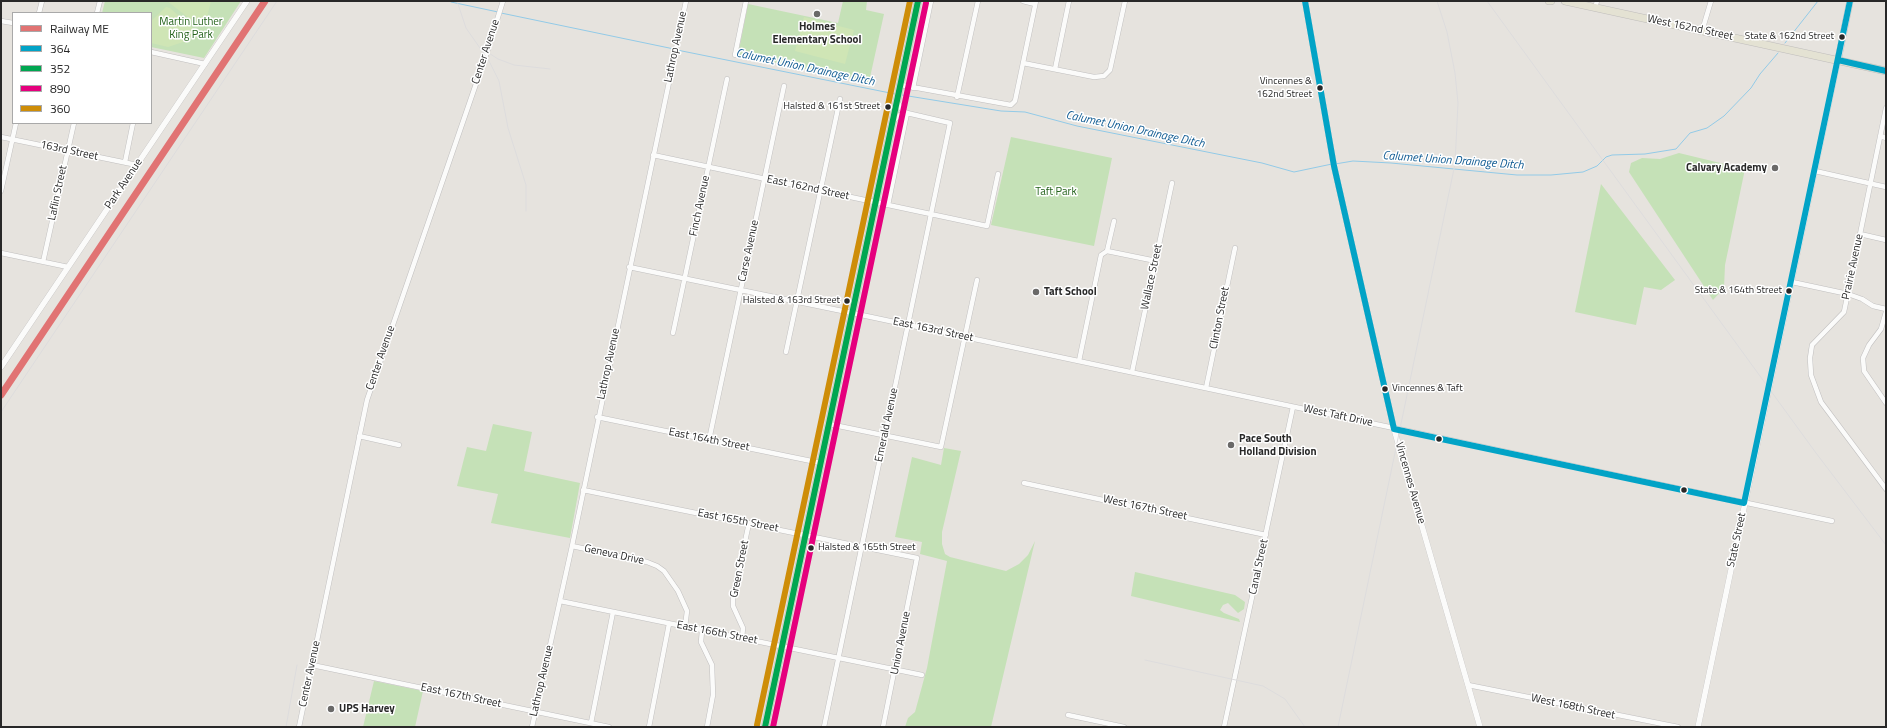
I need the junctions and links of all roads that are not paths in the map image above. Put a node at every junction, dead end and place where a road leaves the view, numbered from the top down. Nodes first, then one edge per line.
1 (42, 1) edge
2 (100, 1) edge
3 (247, 1) edge
4 (686, 1) edge
5 (746, 1) edge
6 (918, 1) edge
7 (931, 1) edge
8 (978, 1) edge
9 (1024, 1) edge
10 (1069, 1) edge
11 (1125, 1) edge
12 (1305, 1) edge
13 (1565, 1) edge
14 (1711, 1) edge
15 (1850, 1) edge
16 (1036, 2) edge
17 (502, 4) edge
18 (1596, 4) edge
19 (39, 12) edge
20 (98, 12) edge
21 (1, 21) edge
22 (12, 23) edge
23 (1702, 31) junction
24 (152, 52) edge
25 (735, 55) dead end
26 (1838, 60) junction
27 (1023, 62) junction
28 (205, 64) junction
29 (1055, 69) junction
30 (1886, 71) edge
31 (727, 79) dead end
32 (901, 85) junction
33 (784, 86) dead end
34 (913, 88) junction
35 (958, 97) junction
36 (840, 99) dead end
37 (897, 102) junction
38 (1886, 108) edge
39 (907, 114) junction
40 (893, 121) junction
41 (16, 124) edge
42 (74, 124) edge
43 (133, 124) edge
44 (1880, 136) junction
45 (1, 137) edge
46 (1886, 138) edge
47 (12, 139) junction
48 (68, 151) junction
49 (653, 155) junction
50 (125, 162) junction
51 (137, 165) junction
52 (708, 167) junction
53 (1815, 171) junction
54 (998, 174) dead end
55 (764, 179) junction
56 (1172, 183) dead end
57 (1870, 184) junction
58 (1886, 187) edge
59 (821, 190) junction
60 (1, 191) edge
61 (876, 202) junction
62 (888, 205) junction
63 (932, 214) junction
64 (1114, 221) dead end
65 (1860, 234) junction
66 (1886, 240) edge
67 (1235, 248) dead end
68 (1108, 251) junction
69 (1, 253) edge
70 (1156, 261) junction
71 (43, 262) junction
72 (68, 267) junction
73 (629, 268) junction
74 (685, 279) junction
75 (977, 280) dead end
76 (1792, 282) junction
77 (741, 290) junction
78 (1848, 294) junction
79 (797, 302) junction
80 (1886, 309) edge
81 (1886, 312) edge
82 (852, 313) junction
83 (908, 325) junction
84 (673, 334) dead end
85 (965, 337) junction
86 (786, 352) dead end
87 (1078, 361) junction
88 (1, 367) edge
89 (1132, 372) junction
90 (1206, 388) junction
91 (1237, 395) joint
92 (1886, 404) edge
93 (1293, 407) junction
94 (597, 418) junction
95 (829, 424) junction
96 (1394, 429) junction
97 (359, 436) junction
98 (885, 436) junction
99 (709, 440) junction
100 (399, 445) dead end
101 (821, 462) junction
102 (1024, 483) dead end
103 (1886, 489) edge
104 (583, 490) junction
105 (1744, 503) junction
106 (1832, 521) dead end
107 (749, 523) junction
108 (806, 535) junction
109 (1266, 535) junction
110 (572, 546) junction
111 (862, 547) junction
112 (917, 558) joint
113 (560, 601) junction
114 (613, 612) junction
115 (669, 624) junction
116 (685, 627) junction
117 (702, 631) junction
118 (742, 638) junction
119 (782, 646) junction
120 (838, 658) junction
121 (312, 665) junction
122 (895, 670) junction
123 (922, 675) dead end
124 (1468, 685) junction
125 (535, 712) junction
126 (1068, 715) dead end
127 (591, 723) junction
128 (299, 727) edge
129 (532, 727) edge
130 (609, 727) edge
131 (649, 727) edge
132 (707, 727) edge
133 (765, 727) edge
134 (824, 727) edge
135 (883, 727) edge
136 (1124, 727) edge
137 (1224, 727) edge
138 (1480, 727) edge
139 (1678, 727) edge
140 (1698, 727) edge

1 - 19 street
2 - 20 street
3 - 28 street, Park Avenue
4 - 49 street, Lathrop Avenue
5 - 25 street
6 - 32 main road
7 - 34 street
8 - 35 street
9 - 16 street
10 - 29 street
11 - 29 street
12 - 96 street, Vincennes Avenue
13 - 18 main road, West 162nd Street
14 - 23 street
15 - 26 main road, State Street
16 - 27 street
17 - 97 street, Center Avenue
18 - 23 main road, West 162nd Street
21 - 22 street
23 - 26 main road, West 162nd Street
24 - 28 street
26 - 30 main road
26 - 53 street, State Street
27 - 29 street
27 - 35 street
28 - 51 street, Park Avenue
31 - 52 street, Finch Avenue
32 - 34 street
32 - 37 main road
33 - 55 street, Carse Avenue
34 - 35 street
36 - 59 street
37 - 39 street
37 - 40 main road
38 - 44 street, Prairie Avenue
39 - 40 street
39 - 62 street
39 - 63 street, Emerald Avenue
40 - 61 main road
41 - 47 street
42 - 48 street, Laflin Street
43 - 50 street
44 - 46 street
44 - 57 street, Prairie Avenue
45 - 47 street, 163rd Street
47 - 48 street, 163rd Street
47 - 60 street
48 - 50 street, 163rd Street
48 - 71 street, Laflin Street
49 - 52 street, East 162nd Street
49 - 73 street, Lathrop Avenue
50 - 51 street, 163rd Street
51 - 72 street, Park Avenue
52 - 55 street, East 162nd Street
52 - 74 street, Finch Avenue
53 - 57 street
53 - 76 street, State Street
54 - 63 street, East 162nd Street
55 - 59 street, East 162nd Street
55 - 77 street, Carse Avenue
56 - 70 street, Wallace Street
57 - 58 street
57 - 65 street, Prairie Avenue
59 - 61 street, East 162nd Street
59 - 79 street
61 - 62 street, East 162nd Street
61 - 82 main road
62 - 63 street, East 162nd Street
63 - 83 street, Emerald Avenue
64 - 68 street
65 - 66 street
65 - 78 street, Prairie Avenue
67 - 90 street, Clinton Street
68 - 70 street
68 - 87 street
69 - 71 street
70 - 89 street, Wallace Street
71 - 72 street
72 - 88 street, Park Avenue
73 - 74 street, East 163rd Street
73 - 94 street, Lathrop Avenue
74 - 77 street, East 163rd Street
74 - 84 street, Finch Avenue
75 - 85 street
76 - 78 street
76 - 105 street, State Street
77 - 79 street, East 163rd Street
77 - 99 street, Carse Avenue
78 - 80 street
78 - 103 street, Prairie Avenue
79 - 82 street, East 163rd Street
79 - 86 street
81 - 92 street
82 - 83 street, East 163rd Street
82 - 95 main road
83 - 85 street, East 163rd Street
83 - 98 street, Emerald Avenue
85 - 87 street, East 163rd Street
85 - 98 street
87 - 89 street, East 163rd Street
89 - 90 street, East 163rd Street
90 - 91 street, East 163rd Street
91 - 93 street, West Taft Drive
93 - 96 street, West Taft Drive
93 - 109 street, Canal Street
94 - 99 street, East 164th Street
94 - 104 street, Lathrop Avenue
95 - 98 street
95 - 101 main road
96 - 105 street, West Taft Drive
96 - 124 street, Vincennes Avenue
97 - 100 street
97 - 121 street, Center Avenue
98 - 111 street, Emerald Avenue
99 - 101 street, East 164th Street
101 - 108 main road
102 - 109 street, West 167th Street
104 - 107 street, East 165th Street
104 - 110 street, Lathrop Avenue
105 - 106 street, West Taft Drive
105 - 140 street, State Street
107 - 108 street, East 165th Street
107 - 118 street, Green Street
108 - 111 street, East 165th Street
108 - 119 main road
109 - 137 street, Canal Street
110 - 113 street, Lathrop Avenue
110 - 116 street, Geneva Drive
111 - 112 street, East 165th Street
111 - 120 street, Emerald Avenue
112 - 122 street, Union Avenue
113 - 114 street, East 166th Street
113 - 125 street, Lathrop Avenue
114 - 115 street, East 166th Street
114 - 127 street
115 - 116 street, East 166th Street
115 - 131 street
116 - 117 street, East 166th Street
117 - 118 street, East 166th Street
117 - 132 street
118 - 119 street, East 166th Street
119 - 120 street, East 166th Street
119 - 133 main road
120 - 122 street, East 166th Street
120 - 134 street, Emerald Avenue
121 - 125 street, East 167th Street
121 - 128 street, Center Avenue
122 - 123 street, East 166th Street
122 - 135 street, Union Avenue
124 - 138 street, Vincennes Avenue
124 - 139 street, West 168th Street
125 - 127 street, East 167th Street
125 - 129 street, Lathrop Avenue
126 - 136 street
127 - 130 street, East 167th Street

